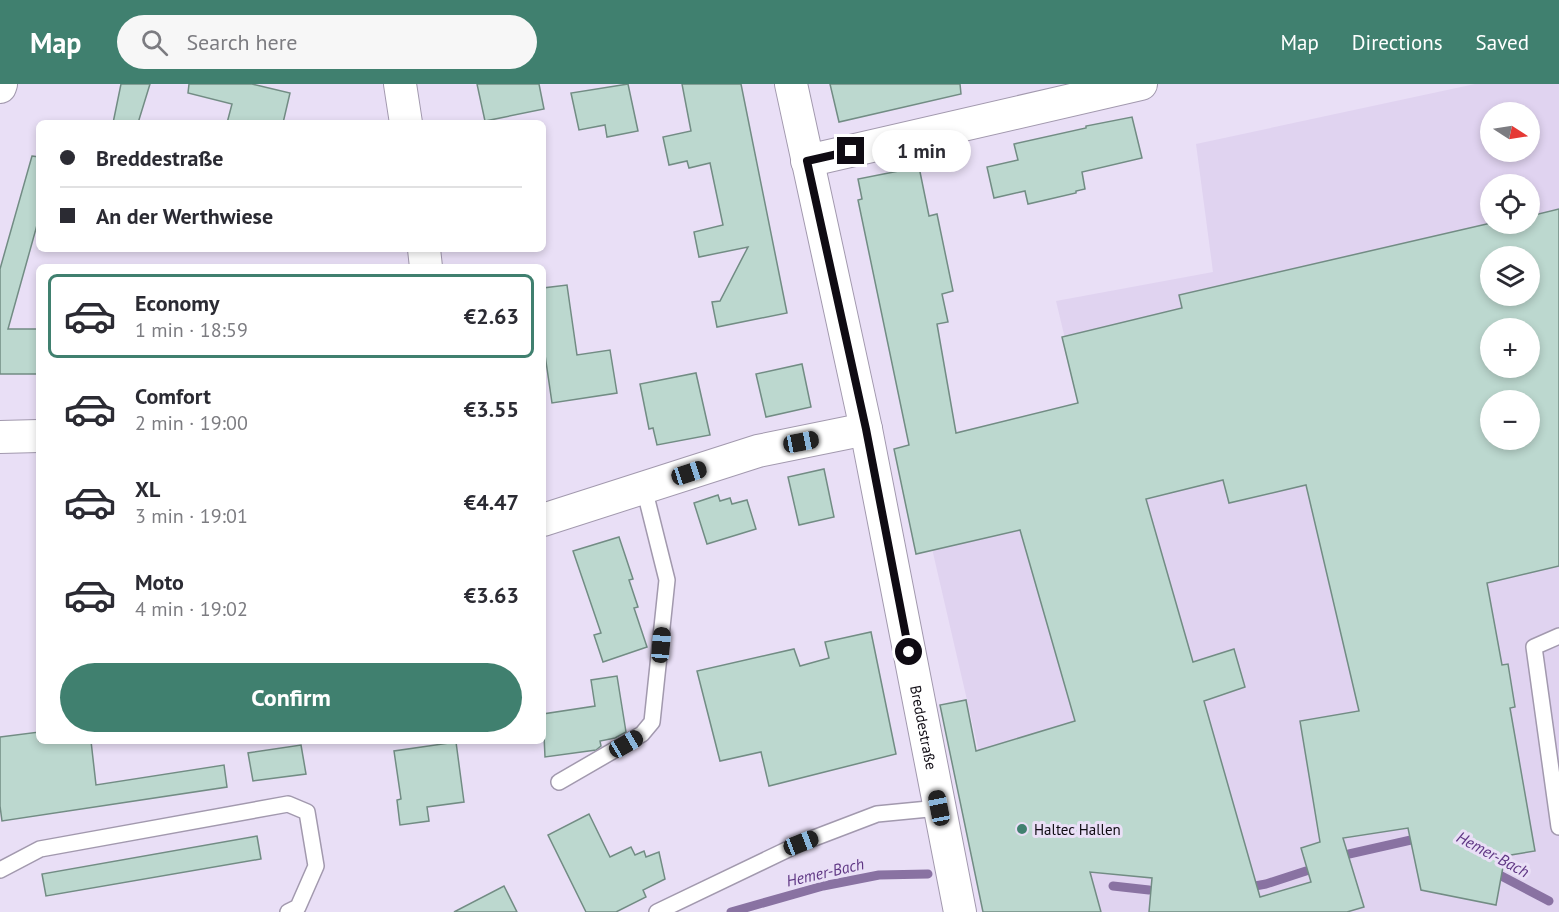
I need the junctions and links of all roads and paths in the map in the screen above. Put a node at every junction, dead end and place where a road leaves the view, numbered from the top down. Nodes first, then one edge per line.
1 (400, 84) edge
2 (791, 84) edge
3 (1141, 84) edge
4 (406, 120) edge
5 (807, 161) junction
6 (866, 429) junction
7 (36, 436) edge
8 (0, 437) edge
9 (644, 488) junction
10 (546, 519) edge
11 (1559, 636) edge
12 (559, 782) dead end
13 (939, 808) junction
14 (1559, 827) edge
15 (0, 870) edge
16 (288, 912) edge
17 (657, 912) edge
18 (960, 912) edge

1 - 4 street
2 - 5 street, Breddestraße
3 - 5 street
5 - 6 street, Breddestraße
6 - 9 street
6 - 13 street, Breddestraße
7 - 8 street
9 - 10 street
9 - 12 lane
11 - 14 lane
13 - 17 lane
13 - 18 street, Breddestraße
15 - 16 lane

